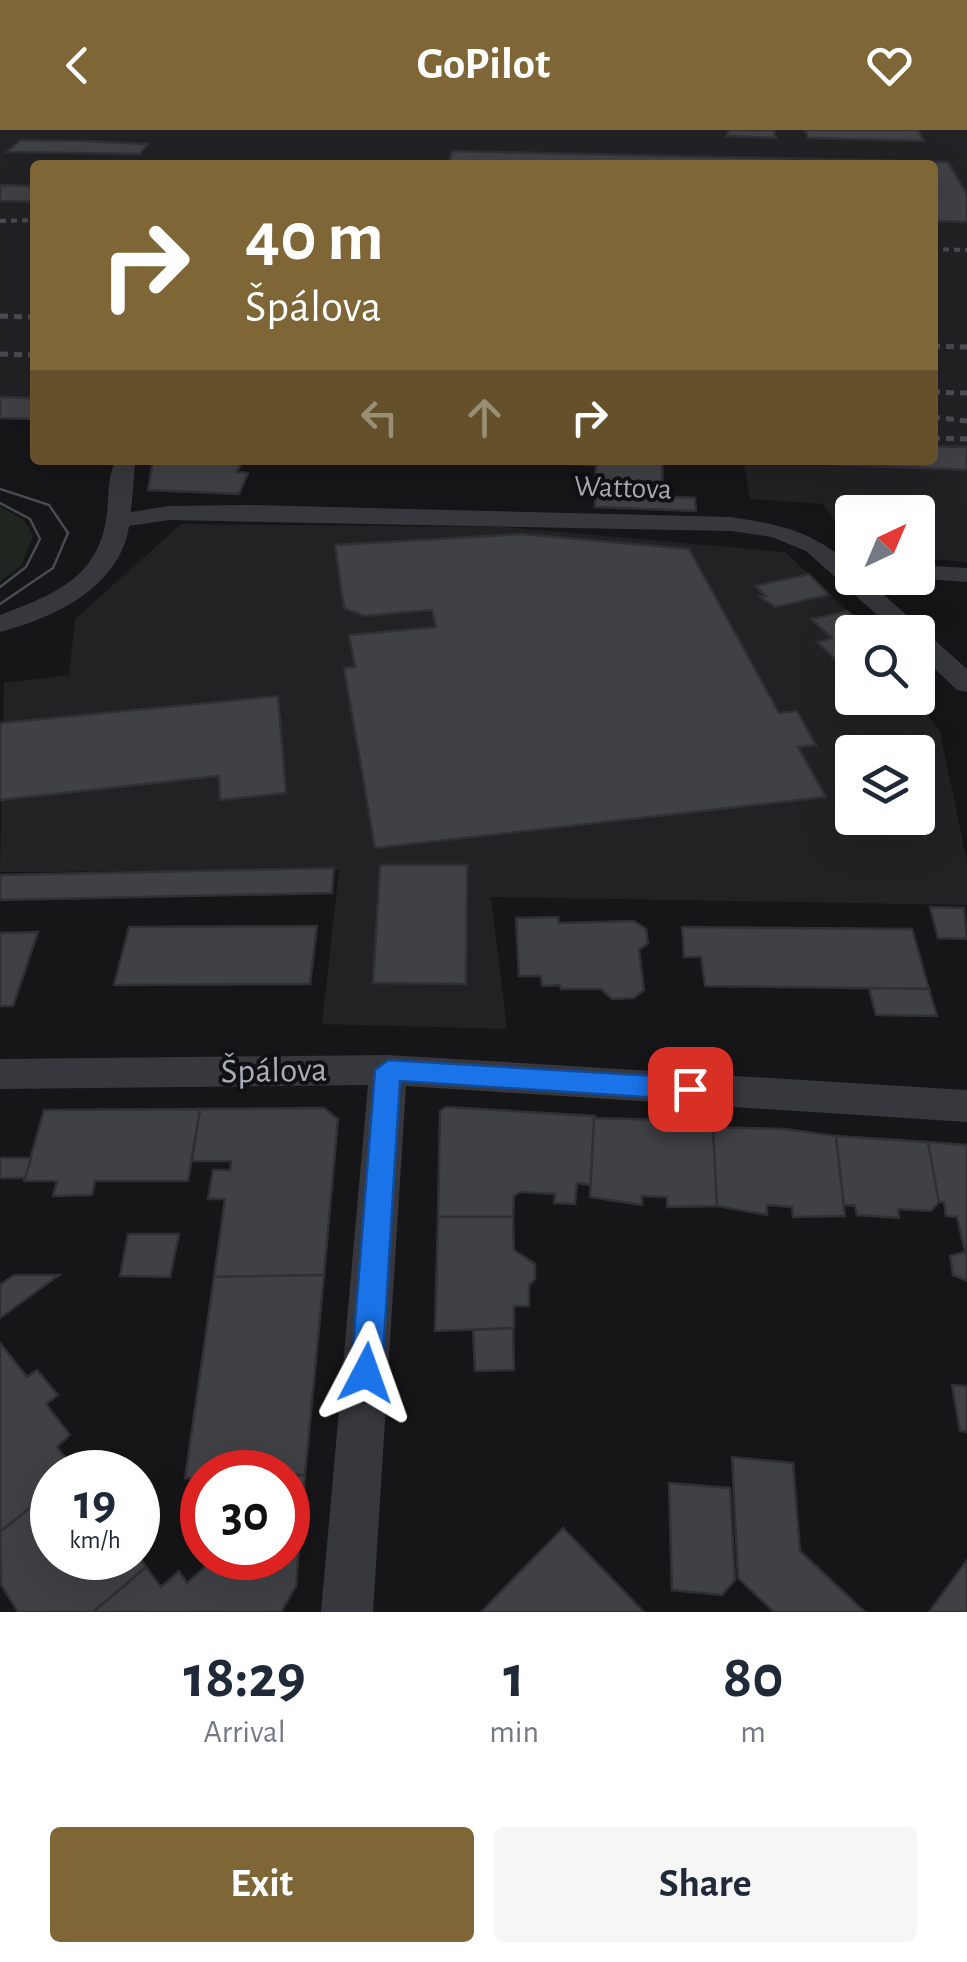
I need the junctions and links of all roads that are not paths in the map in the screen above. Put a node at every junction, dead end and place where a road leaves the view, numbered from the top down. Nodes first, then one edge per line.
1 (124, 465) edge
2 (118, 521) junction
3 (835, 559) edge
4 (935, 573) edge
5 (967, 575) edge
6 (875, 595) edge
7 (894, 615) edge
8 (0, 624) edge
9 (935, 655) edge
10 (967, 684) edge
11 (388, 1070) junction
12 (0, 1074) edge
13 (967, 1106) edge
14 (347, 1612) edge

1 - 2 street
2 - 3 street, Wattova
2 - 8 street
4 - 5 street
6 - 7 street, Wattova
9 - 10 street
11 - 12 street, Špálova
11 - 13 street, Špálova
11 - 14 street

